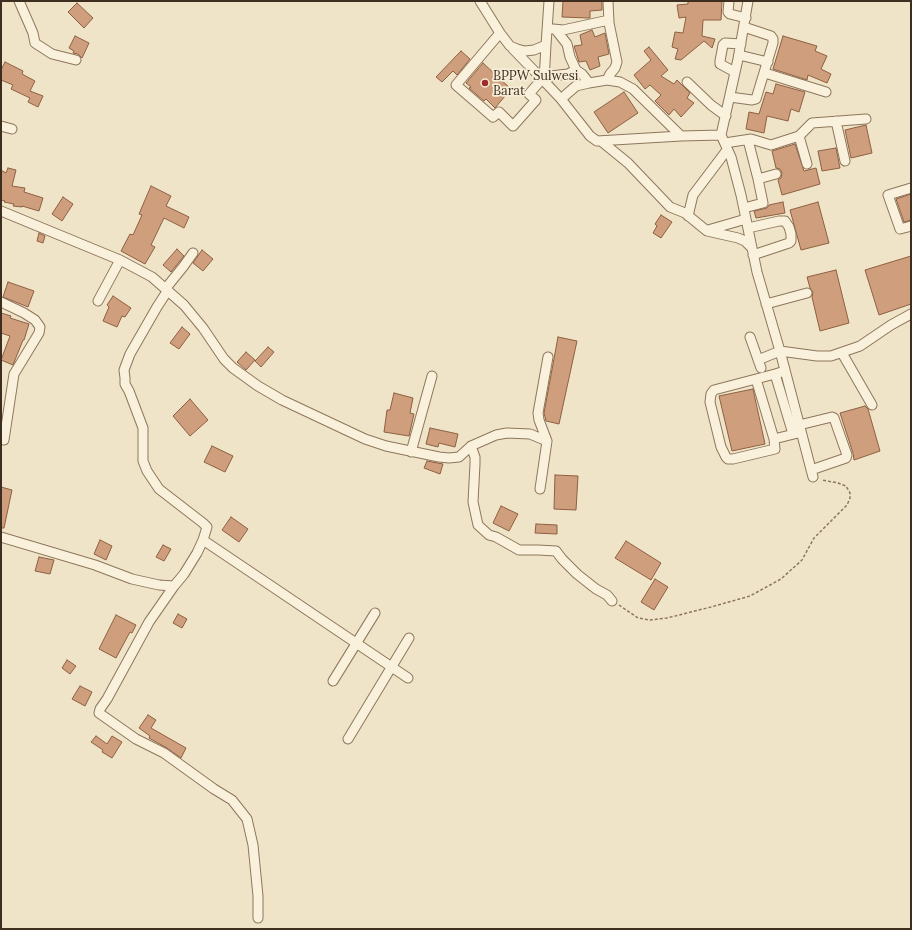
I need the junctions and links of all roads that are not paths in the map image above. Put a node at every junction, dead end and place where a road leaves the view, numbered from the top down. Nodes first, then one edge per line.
1 (19, 1) edge
2 (480, 1) edge
3 (550, 1) edge
4 (608, 1) edge
5 (729, 1) edge
6 (748, 1) edge
7 (608, 20) junction
8 (745, 22) junction
9 (552, 29) junction
10 (500, 33) junction
11 (741, 44) junction
12 (546, 45) junction
13 (510, 46) junction
14 (739, 55) junction
15 (76, 60) dead end
16 (768, 62) junction
17 (576, 70) junction
18 (735, 72) junction
19 (765, 73) junction
20 (543, 78) junction
21 (607, 80) junction
22 (687, 82) dead end
23 (589, 83) junction
24 (826, 92) dead end
25 (730, 97) junction
26 (561, 99) junction
27 (726, 116) junction
28 (866, 119) dead end
29 (836, 121) junction
30 (1, 126) edge
31 (12, 129) dead end
32 (681, 136) junction
33 (799, 136) junction
34 (748, 140) junction
35 (601, 141) junction
36 (724, 143) junction
37 (845, 162) dead end
38 (807, 164) dead end
39 (776, 174) dead end
40 (758, 178) junction
41 (911, 188) edge
42 (744, 208) junction
43 (1, 211) edge
44 (688, 216) junction
45 (746, 219) junction
46 (911, 226) edge
47 (748, 228) junction
48 (707, 231) junction
49 (752, 251) junction
50 (193, 253) dead end
51 (120, 260) junction
52 (167, 289) junction
53 (807, 293) dead end
54 (98, 301) dead end
55 (1, 302) edge
56 (766, 304) junction
57 (911, 314) edge
58 (750, 337) dead end
59 (780, 351) junction
60 (842, 353) junction
61 (548, 357) dead end
62 (785, 371) junction
63 (775, 374) junction
64 (432, 376) dead end
65 (756, 379) junction
66 (872, 405) dead end
67 (797, 430) junction
68 (774, 439) junction
69 (4, 440) dead end
70 (547, 441) junction
71 (472, 446) junction
72 (411, 452) junction
73 (540, 489) dead end
74 (1, 537) edge
75 (203, 540) junction
76 (174, 586) junction
77 (612, 601) road end
78 (375, 613) dead end
79 (408, 638) dead end
80 (356, 643) junction
81 (391, 667) junction
82 (408, 678) dead end
83 (333, 681) dead end
84 (348, 739) dead end
85 (258, 918) dead end

1 - 15 street
2 - 10 street
3 - 9 street
4 - 7 street
5 - 8 street
6 - 8 street
7 - 9 street
7 - 21 street
8 - 11 street
8 - 16 street
9 - 12 street
9 - 17 street
10 - 13 street
10 - 20 street
11 - 14 street
11 - 18 street
12 - 13 street
12 - 20 street
13 - 20 street
14 - 16 street
14 - 18 street
16 - 19 street
17 - 20 street
17 - 23 street
18 - 25 street
19 - 24 street
19 - 25 street
20 - 26 street
21 - 23 street
21 - 32 street
22 - 27 street
23 - 26 street
25 - 27 street
26 - 35 street
27 - 36 street
28 - 29 street
29 - 33 street
29 - 37 street
30 - 31 street
32 - 35 street
32 - 36 street
33 - 34 street
33 - 38 street
34 - 36 street
34 - 40 street
35 - 44 street
36 - 42 street
36 - 44 street
39 - 40 street
40 - 42 street
41 - 46 street
42 - 45 street
43 - 51 street
44 - 48 street
45 - 47 street
45 - 48 street
47 - 49 street
47 - 49 street
48 - 49 street
49 - 56 street
50 - 52 street
51 - 52 street
51 - 54 street
52 - 72 street
52 - 75 street
53 - 56 street
55 - 69 street
56 - 59 street
57 - 60 street
58 - 59 street
59 - 60 street
59 - 62 street
60 - 66 street
61 - 70 street
62 - 63 street
62 - 67 street
63 - 65 street
63 - 67 street
64 - 72 street
65 - 68 street
65 - 68 street
67 - 67 street
67 - 68 street
70 - 71 street
70 - 73 street
71 - 72 street
71 - 77 street
74 - 76 street
75 - 76 street
75 - 80 street
76 - 85 street
78 - 80 street
79 - 81 street
80 - 81 street
80 - 83 street
81 - 82 street
81 - 84 street

